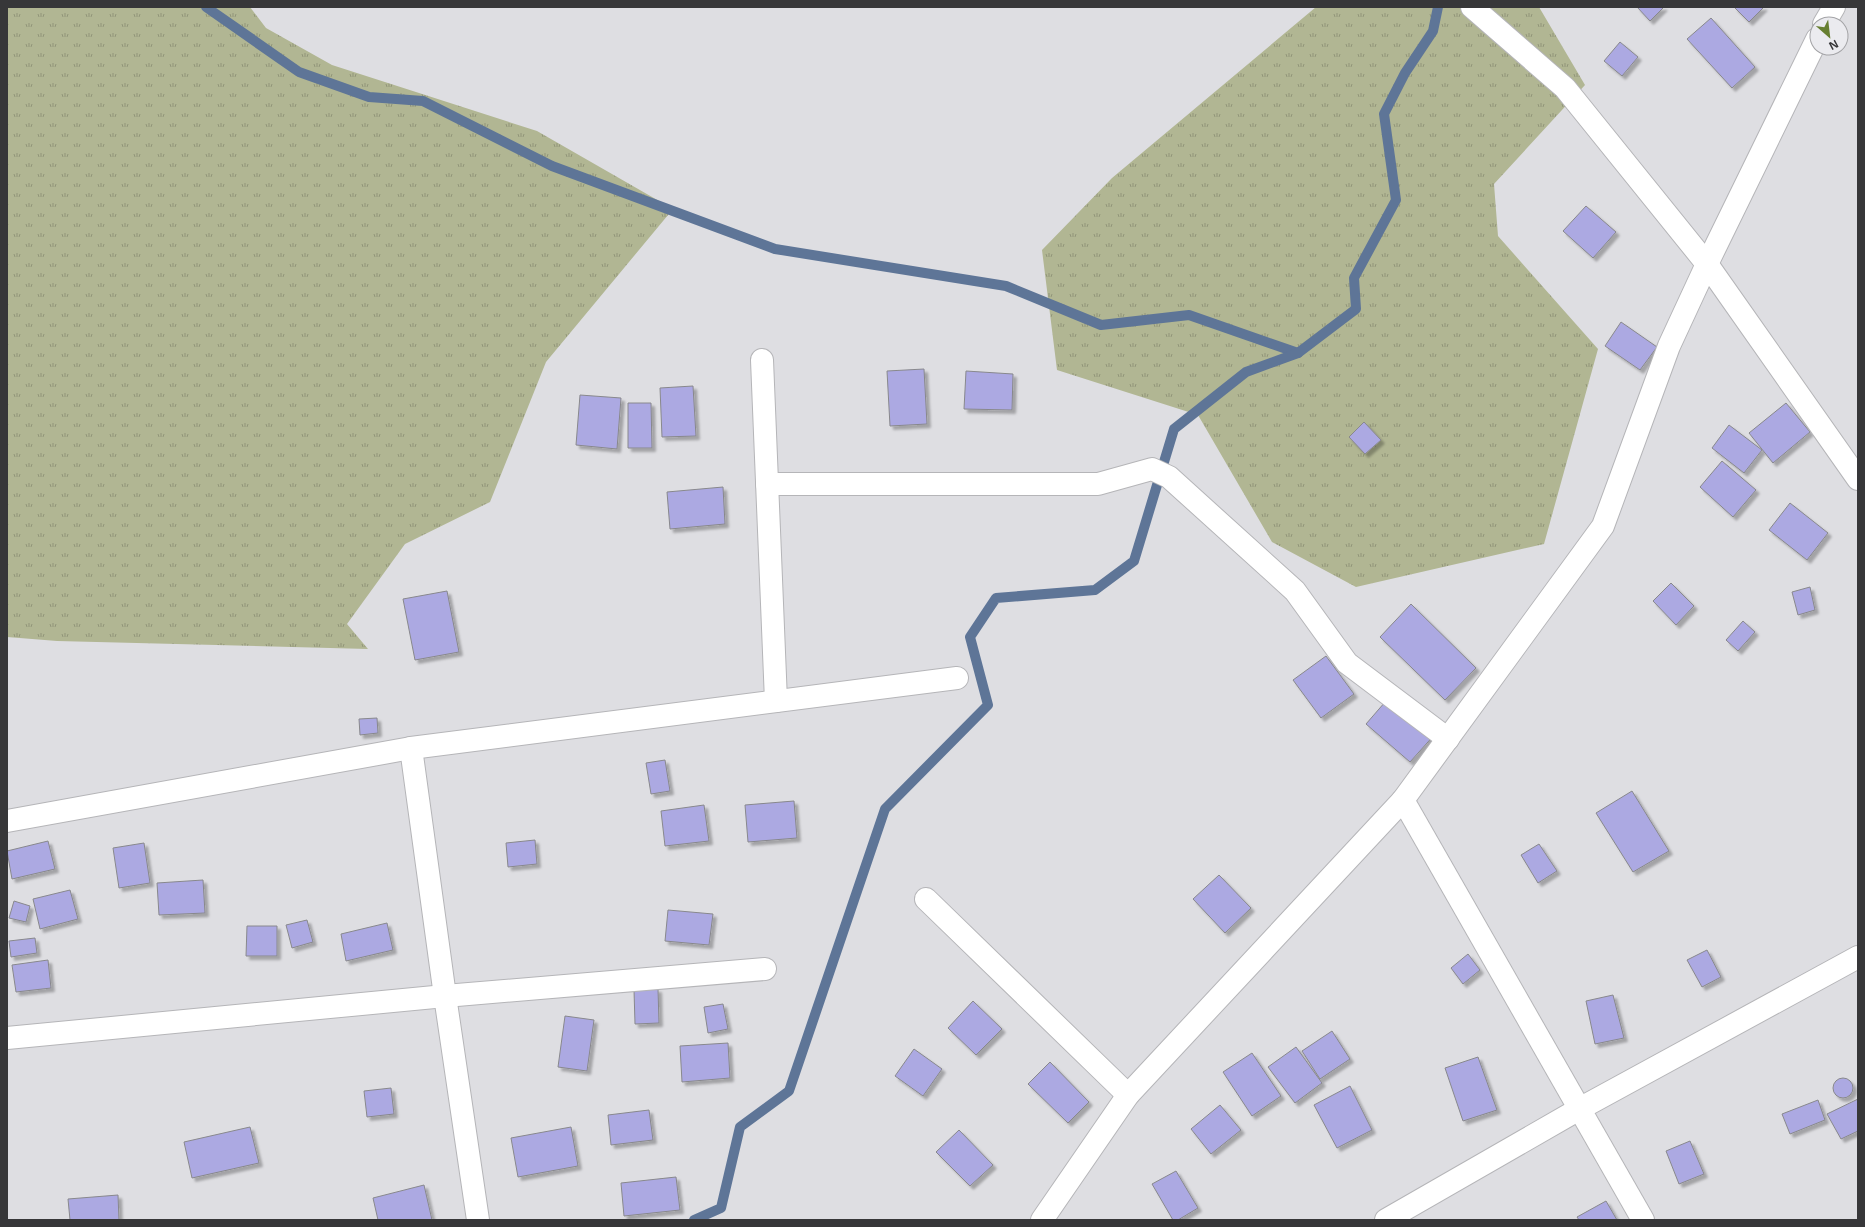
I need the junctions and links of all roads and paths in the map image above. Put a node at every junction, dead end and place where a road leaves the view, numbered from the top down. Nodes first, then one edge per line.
1 (1472, 7) edge
2 (1834, 7) edge
3 (1829, 16) edge
4 (1809, 55) edge
5 (1707, 264) junction
6 (762, 360) dead end
7 (1858, 479) edge
8 (766, 484) junction
9 (957, 678) dead end
10 (776, 701) junction
11 (1448, 739) junction
12 (411, 748) junction
13 (1403, 800) junction
14 (7, 822) edge
15 (926, 899) dead end
16 (1858, 957) edge
17 (765, 969) dead end
18 (445, 996) junction
19 (7, 1038) edge
20 (1128, 1095) junction
21 (1581, 1108) junction
22 (478, 1220) edge
23 (1042, 1220) edge
24 (1386, 1220) edge
25 (1643, 1220) edge

1 - 5 street
2 - 3 street
4 - 5 street
5 - 7 street
5 - 11 street
6 - 8 street
8 - 10 street
8 - 11 street
9 - 10 street
10 - 12 street
11 - 13 street
12 - 14 street
12 - 18 street
13 - 20 street
13 - 21 street
15 - 20 street
16 - 21 street
17 - 18 street
18 - 19 street
18 - 22 street
20 - 23 street
21 - 24 street
21 - 25 street

